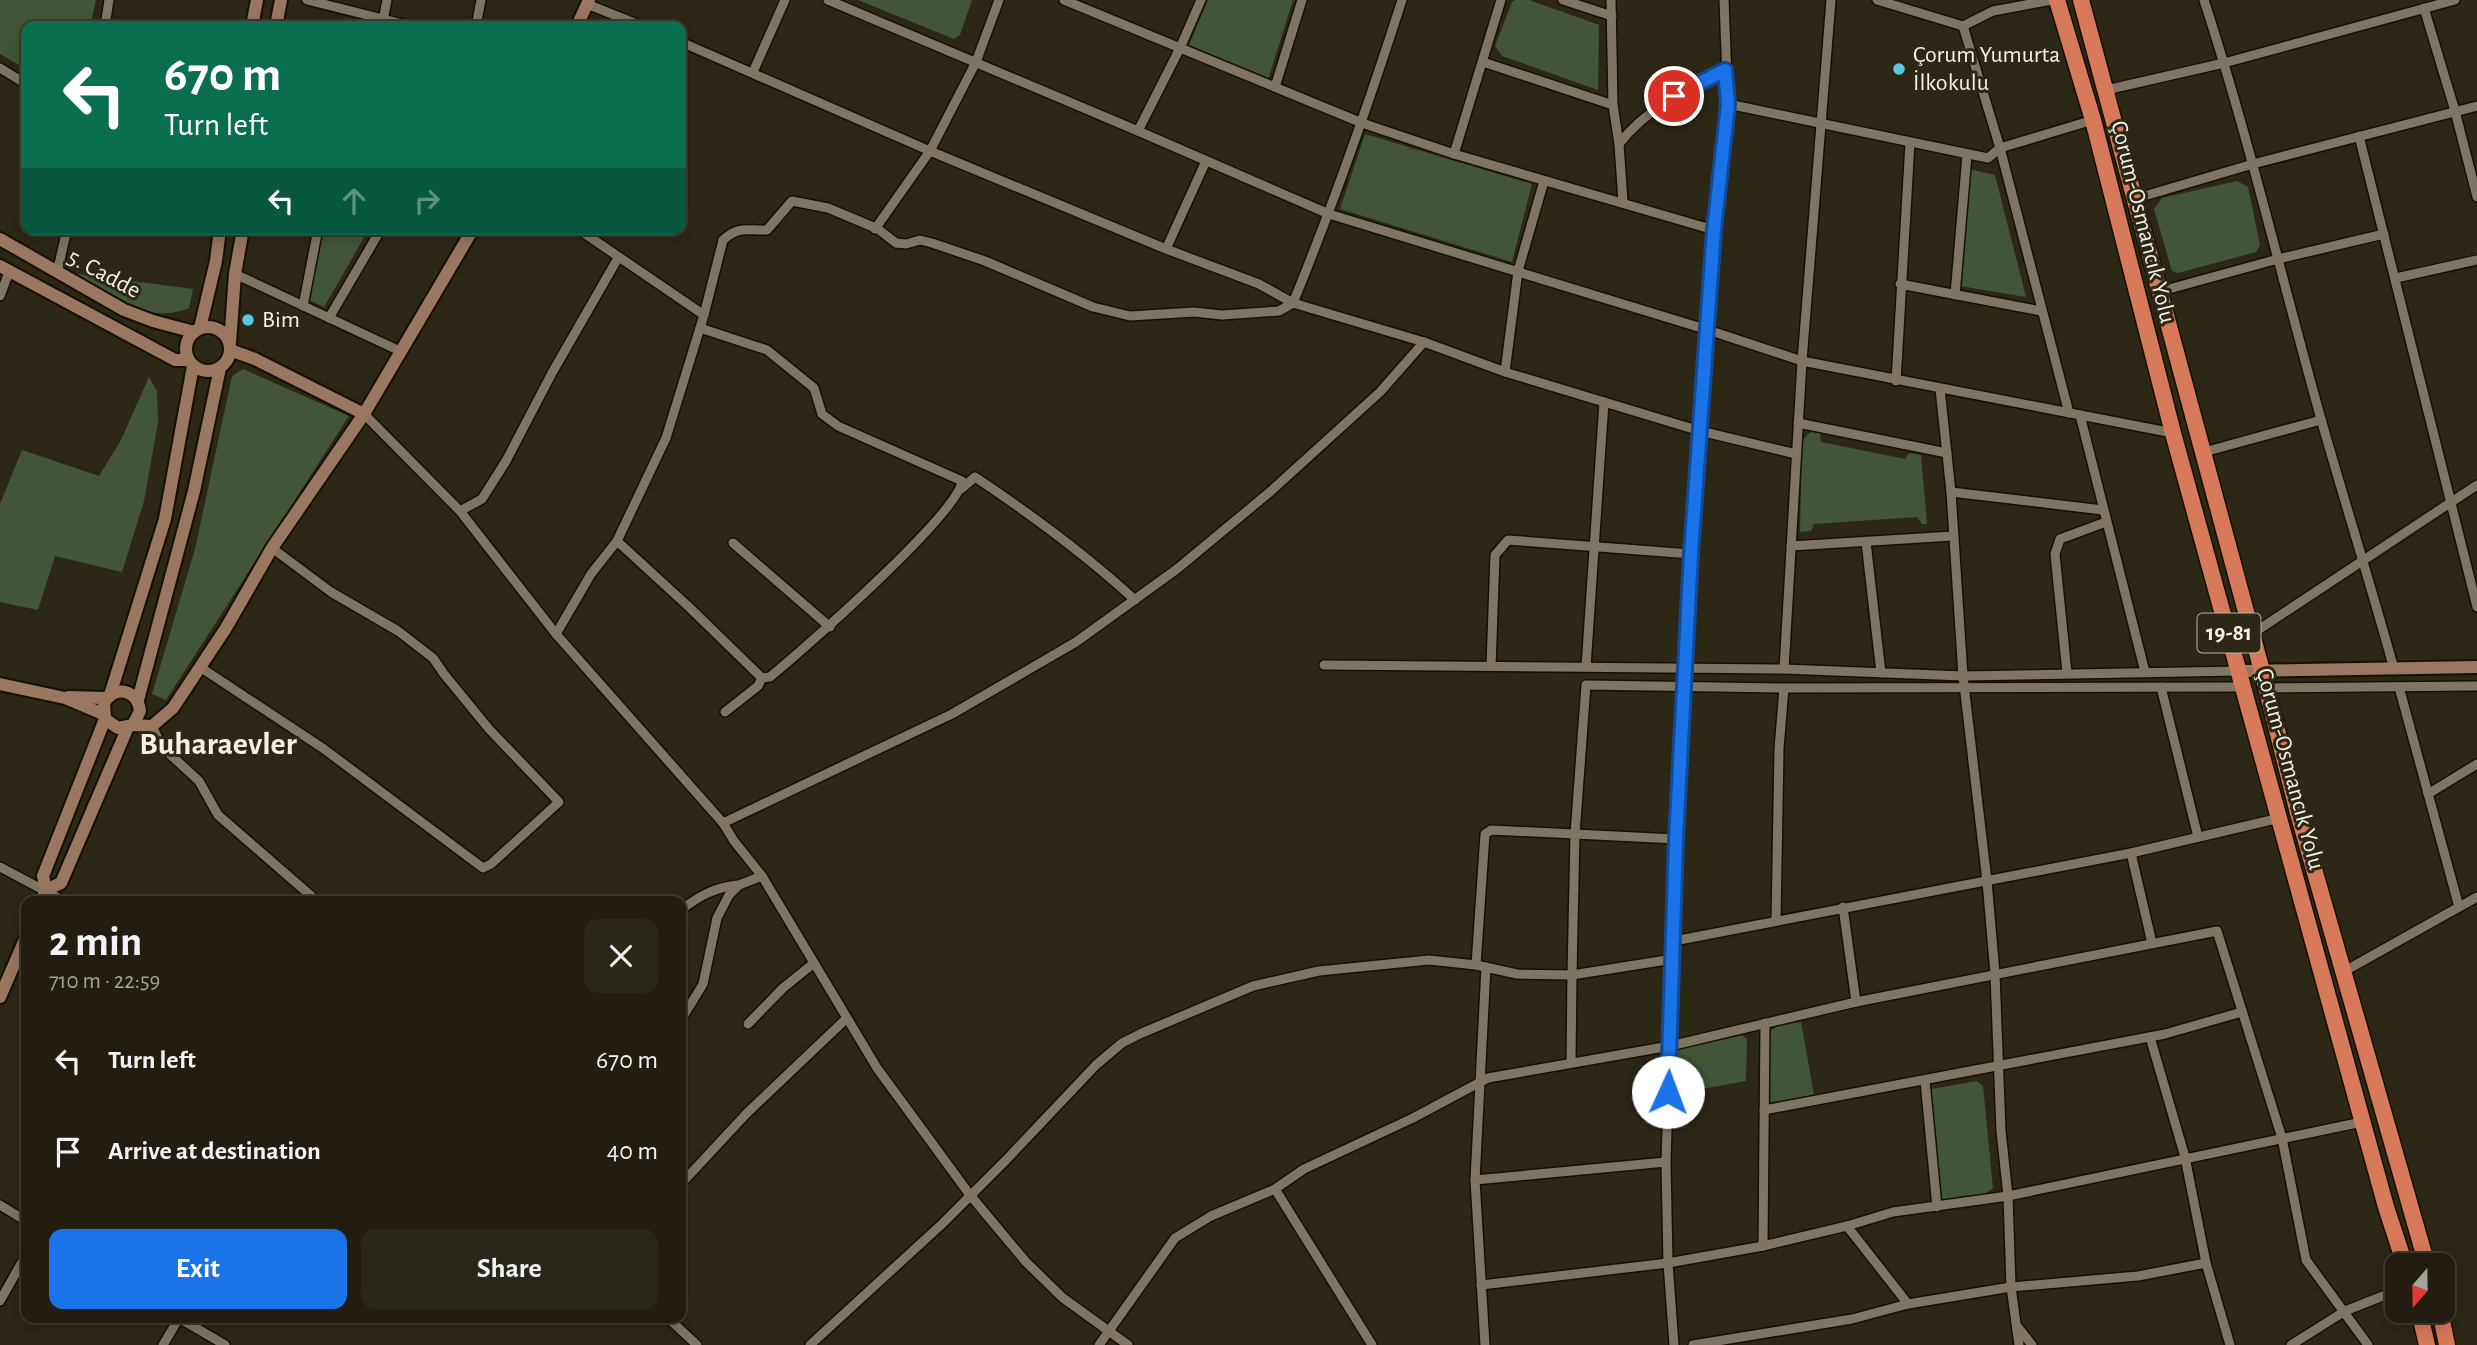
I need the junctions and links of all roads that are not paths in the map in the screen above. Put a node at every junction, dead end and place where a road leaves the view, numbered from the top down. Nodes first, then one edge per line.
1 (109, 0) edge
2 (257, 0) edge
3 (281, 0) edge
4 (307, 0) edge
5 (387, 0) edge
6 (481, 0) edge
7 (785, 0) edge
8 (828, 0) edge
9 (999, 0) edge
10 (1064, 0) edge
11 (1097, 0) edge
12 (1201, 0) edge
13 (1302, 0) edge
14 (1402, 0) edge
15 (1501, 0) edge
16 (1563, 0) edge
17 (1611, 0) edge
18 (1724, 0) edge
19 (1831, 0) edge
20 (1877, 0) edge
21 (2055, 0) edge
22 (2081, 0) edge
23 (2204, 0) edge
24 (2455, 0) edge
25 (588, 2) edge
26 (2424, 8) junction
27 (1092, 12) junction
28 (1612, 16) junction
29 (383, 20) junction
30 (106, 21) edge
31 (253, 21) edge
32 (277, 21) edge
33 (388, 21) edge
34 (477, 21) edge
35 (579, 21) edge
36 (631, 21) edge
37 (1963, 26) junction
38 (686, 44) edge
39 (1180, 48) junction
40 (976, 62) junction
41 (1483, 62) junction
42 (2224, 62) junction
43 (0, 68) edge
44 (1725, 70) junction
45 (753, 72) junction
46 (21, 81) edge
47 (1275, 87) junction
48 (2106, 90) junction
49 (1728, 104) junction
50 (1613, 105) junction
51 (2477, 106) edge
52 (2455, 111) junction
53 (2093, 120) junction
54 (1821, 122) junction
55 (1362, 123) junction
56 (1138, 131) junction
57 (2359, 136) junction
58 (1910, 142) junction
59 (1619, 144) junction
60 (2000, 148) junction
61 (930, 151) junction
62 (1454, 155) junction
63 (1967, 155) junction
64 (1206, 161) junction
65 (2253, 164) junction
66 (1544, 181) junction
67 (2477, 197) edge
68 (2134, 199) junction
69 (1623, 202) junction
70 (1329, 214) junction
71 (875, 229) junction
72 (1714, 230) junction
73 (2384, 234) junction
74 (65, 235) edge
75 (219, 235) edge
76 (242, 235) edge
77 (317, 235) edge
78 (377, 235) edge
79 (470, 235) edge
80 (586, 235) edge
81 (0, 239) edge
82 (1166, 249) junction
83 (19, 250) junction
84 (618, 258) junction
85 (2278, 259) junction
86 (2477, 260) edge
87 (4, 269) edge
88 (1518, 271) junction
89 (57, 273) junction
90 (235, 274) junction
91 (2396, 278) junction
92 (1900, 284) junction
93 (2158, 292) junction
94 (1955, 295) junction
95 (0, 296) edge
96 (1293, 303) junction
97 (303, 306) junction
98 (2041, 311) junction
99 (704, 315) junction
100 (329, 318) junction
101 (700, 328) junction
102 (197, 330) junction
103 (1708, 330) junction
104 (1424, 342) junction
105 (230, 347) junction
106 (402, 352) junction
107 (1802, 361) junction
108 (191, 363) junction
109 (220, 368) junction
110 (1505, 372) junction
111 (1896, 381) junction
112 (1940, 389) junction
113 (1604, 402) junction
114 (2069, 413) junction
115 (364, 414) junction
116 (2080, 415) junction
117 (2321, 420) junction
118 (1798, 423) junction
119 (1700, 430) junction
120 (2173, 433) junction
121 (2204, 452) junction
122 (1947, 453) junction
123 (1796, 454) junction
124 (2477, 485) edge
125 (961, 489) junction
126 (1951, 492) junction
127 (2452, 503) junction
128 (2103, 510) junction
129 (460, 511) junction
130 (2106, 522) junction
131 (1954, 536) junction
132 (617, 541) junction
133 (1866, 541) junction
134 (733, 543) dead end
135 (1791, 546) junction
136 (1594, 547) junction
137 (272, 548) junction
138 (1691, 554) junction
139 (2364, 560) junction
140 (2475, 595) edge
141 (1135, 600) junction
142 (2477, 607) edge
143 (830, 626) junction
144 (556, 634) junction
145 (2252, 634) junction
146 (1324, 665) dead end
147 (1491, 666) junction
148 (200, 667) junction
149 (1586, 667) junction
150 (2477, 667) edge
151 (1685, 669) junction
152 (1784, 669) junction
153 (2394, 669) junction
154 (2239, 671) junction
155 (2262, 671) junction
156 (2145, 672) junction
157 (1881, 673) junction
158 (2067, 673) junction
159 (1962, 676) junction
160 (762, 678) junction
161 (0, 684) edge
162 (1685, 686) junction
163 (2477, 686) edge
164 (2161, 687) junction
165 (2244, 687) junction
166 (2399, 687) junction
167 (1784, 688) junction
168 (1964, 688) junction
169 (2267, 688) junction
170 (108, 697) junction
171 (65, 698) junction
172 (138, 700) junction
173 (725, 712) dead end
174 (104, 716) junction
175 (130, 726) junction
176 (152, 726) junction
177 (2477, 764) edge
178 (2427, 794) junction
179 (2280, 818) junction
180 (723, 823) junction
181 (1575, 834) junction
182 (2198, 837) junction
183 (1676, 839) junction
184 (2131, 853) junction
185 (0, 867) edge
186 (762, 876) junction
187 (1987, 881) junction
188 (739, 885) junction
189 (44, 894) edge
190 (311, 896) edge
191 (2477, 897) edge
192 (686, 906) edge
193 (1843, 907) junction
194 (2459, 907) junction
195 (1776, 922) junction
196 (1674, 941) junction
197 (2152, 943) junction
198 (21, 949) edge
199 (1673, 959) junction
200 (814, 963) junction
201 (1481, 966) junction
202 (2343, 972) junction
203 (1572, 975) junction
204 (1995, 975) junction
205 (0, 997) edge
206 (1856, 1002) junction
207 (686, 1012) edge
208 (2242, 1013) junction
209 (847, 1018) junction
210 (1765, 1023) junction
211 (748, 1024) dead end
212 (2150, 1037) junction
213 (1670, 1046) junction
214 (1571, 1063) junction
215 (1998, 1068) junction
216 (1479, 1081) junction
217 (1925, 1081) junction
218 (1764, 1110) junction
219 (2362, 1122) junction
220 (2281, 1138) junction
221 (2185, 1157) junction
222 (1666, 1162) junction
223 (686, 1179) edge
224 (1475, 1180) junction
225 (1275, 1189) junction
226 (970, 1195) junction
227 (2008, 1196) junction
228 (0, 1205) edge
229 (1937, 1207) junction
230 (21, 1218) edge
231 (1847, 1226) junction
232 (1763, 1246) junction
233 (2401, 1253) edge
234 (2424, 1253) edge
235 (1668, 1263) junction
236 (2206, 1263) junction
237 (21, 1264) edge
238 (1481, 1285) junction
239 (2011, 1287) junction
240 (2385, 1295) edge
241 (0, 1301) edge
242 (1908, 1304) junction
243 (2345, 1311) junction
244 (176, 1323) edge
245 (188, 1323) edge
246 (673, 1323) edge
247 (2422, 1323) edge
248 (2442, 1323) edge
249 (2016, 1325) junction
250 (1109, 1333) junction
251 (163, 1345) edge
252 (225, 1345) edge
253 (697, 1345) edge
254 (810, 1345) edge
255 (1099, 1345) edge
256 (1128, 1345) edge
257 (1372, 1345) edge
258 (1485, 1345) edge
259 (1674, 1345) edge
260 (1693, 1345) edge
261 (2019, 1345) edge
262 (2032, 1345) edge
263 (2230, 1345) edge
264 (2291, 1345) edge
265 (2368, 1345) edge
266 (2427, 1345) edge
267 (2447, 1345) edge

1 - 30 street
2 - 31 street
3 - 32 street
4 - 29 street
5 - 29 street
6 - 34 street
7 - 45 street
8 - 40 street
9 - 40 street
10 - 27 street
11 - 27 street
12 - 39 street
13 - 47 street
14 - 55 street
15 - 41 street
16 - 28 street
17 - 28 street
18 - 44 street
19 - 54 street
20 - 37 street
21 - 37 street
21 - 53 highway, Çorum-Osmancık Yolu / 19-81
22 - 48 highway, Çorum-Osmancık Yolu / 19-81
23 - 42 street
24 - 26 street
25 - 35 street
25 - 36 street
26 - 42 street
26 - 52 street
27 - 39 street
28 - 50 street
29 - 33 street
37 - 60 street
38 - 45 street
39 - 47 street
39 - 56 street
40 - 56 street
40 - 61 street
41 - 50 street
41 - 62 street
42 - 48 street
42 - 65 street
43 - 46 street
44 - 49 street
44 - 59 street
45 - 61 street
47 - 55 street
48 - 68 highway, Çorum-Osmancık Yolu / 19-81
49 - 54 street
49 - 72 street
50 - 59 street
51 - 52 street
52 - 57 street
52 - 67 street
53 - 60 street
53 - 120 highway, Çorum-Osmancık Yolu / 19-81
54 - 58 street
54 - 107 street
55 - 62 street
55 - 70 street
56 - 64 street
57 - 65 street
57 - 73 street
58 - 63 street
58 - 92 street
59 - 69 street
60 - 63 street
60 - 98 street
61 - 71 street
61 - 82 street
62 - 66 street
63 - 94 street
64 - 70 street
64 - 82 street
65 - 68 street
65 - 85 street
66 - 69 street
66 - 88 street
68 - 93 highway, Çorum-Osmancık Yolu / 19-81
69 - 72 street
70 - 88 street
70 - 96 street
71 - 96 street
71 - 99 street
72 - 103 street
73 - 85 street
73 - 91 street
74 - 89 street
75 - 102 street
76 - 90 street
77 - 97 street
78 - 100 street
79 - 106 street
80 - 84 street
81 - 83 street, 5. Cadde
82 - 96 street
83 - 87 street
83 - 89 street, 5. Cadde
84 - 99 street
84 - 129 street
85 - 93 street
85 - 117 street
86 - 91 street
87 - 95 street
87 - 108 street, 5. Cadde
88 - 103 street
88 - 110 street
89 - 102 street, 5. Cadde
90 - 97 street
90 - 105 street
91 - 127 street
92 - 94 street
92 - 111 street
93 - 121 highway, Çorum-Osmancık Yolu / 19-81
94 - 98 street
96 - 104 street
97 - 100 street
98 - 114 street
99 - 101 street
100 - 106 street
101 - 125 street
101 - 132 street
102 - 105 street
102 - 108 street
103 - 107 street
103 - 119 street
104 - 110 street
104 - 141 street
105 - 109 street
105 - 115 street
106 - 115 street
107 - 111 street
107 - 118 street
108 - 109 street
108 - 170 street
109 - 172 street
110 - 113 street
111 - 112 street
112 - 114 street
112 - 122 street
113 - 119 street
113 - 136 street
114 - 116 street
115 - 129 street
115 - 137 street
116 - 120 street
116 - 128 street
117 - 121 street
117 - 139 street
118 - 122 street
118 - 123 street
119 - 123 street
119 - 138 street
120 - 154 highway, Çorum-Osmancık Yolu / 19-81
121 - 145 highway, Çorum-Osmancık Yolu / 19-81
122 - 126 street
123 - 135 street
124 - 127 street
125 - 141 street
125 - 143 street
126 - 128 street
126 - 131 street
127 - 139 street
127 - 140 street
128 - 130 street
129 - 144 street
130 - 156 street
130 - 158 street
131 - 133 street
131 - 159 street
132 - 144 street
132 - 160 street
133 - 135 street
133 - 157 street
134 - 143 street
135 - 152 street
136 - 138 street
136 - 147 street
136 - 149 street
137 - 148 street
137 - 148 street
138 - 151 street
139 - 145 street
139 - 153 street
140 - 142 street
141 - 180 street
143 - 160 street
144 - 180 street
145 - 155 highway, Çorum-Osmancık Yolu / 19-81
146 - 147 street
147 - 149 street
148 - 176 street
149 - 151 street
150 - 153 street
151 - 152 street
151 - 162 street
152 - 157 street
153 - 155 street
154 - 155 street
154 - 156 street
154 - 165 highway, Çorum-Osmancık Yolu / 19-81
155 - 169 highway, Çorum-Osmancık Yolu / 19-81
156 - 158 street
157 - 159 street
158 - 159 street
159 - 168 street
160 - 173 street
161 - 171 street
162 - 167 street
162 - 181 street
162 - 183 street
163 - 166 street
164 - 165 street
164 - 168 street
164 - 182 street
165 - 179 highway, Çorum-Osmancık Yolu / 19-81
166 - 169 street
166 - 178 street
167 - 168 street
167 - 195 street
168 - 187 street
169 - 202 highway, Çorum-Osmancık Yolu / 19-81
170 - 171 street
170 - 172 street
170 - 174 street
171 - 174 street
172 - 175 street
174 - 175 street
174 - 189 street
175 - 176 street
175 - 189 street
176 - 190 street
177 - 178 street
178 - 194 street
179 - 182 street
179 - 219 highway, Çorum-Osmancık Yolu / 19-81
180 - 186 street
181 - 183 street
181 - 201 street
181 - 203 street
182 - 184 street
183 - 196 street
184 - 187 street
184 - 197 street
185 - 189 street
186 - 188 street
186 - 200 street
187 - 193 street
187 - 204 street
188 - 192 street
188 - 207 street
191 - 194 street
193 - 195 street
193 - 206 street
194 - 202 street
195 - 196 street
196 - 199 street
197 - 204 street
197 - 208 street
198 - 205 street
199 - 203 street
199 - 213 street
200 - 209 street
200 - 211 street
201 - 203 street
201 - 216 street
201 - 226 street
202 - 234 highway, Çorum-Osmancık Yolu / 19-81
203 - 214 street
204 - 206 street
204 - 215 street
206 - 210 street
208 - 212 street
208 - 220 street
209 - 223 street
209 - 226 street
210 - 213 street
210 - 218 street
212 - 215 street
212 - 221 street
213 - 214 street
213 - 222 street
214 - 216 street
215 - 217 street
215 - 227 street
216 - 224 street
216 - 225 street
217 - 218 street
217 - 229 street
218 - 232 street
219 - 220 street
219 - 233 highway, Çorum-Osmancık Yolu / 19-81
220 - 221 street
220 - 243 street
221 - 227 street
221 - 236 street
222 - 224 street
222 - 235 street
224 - 238 street
225 - 250 street
225 - 257 street
226 - 250 street
226 - 254 street
227 - 229 street
227 - 239 street
228 - 230 street
229 - 231 street
231 - 232 street
231 - 242 street
232 - 235 street
235 - 238 street
235 - 259 street
236 - 239 street
236 - 263 street
237 - 241 street
238 - 258 street
239 - 242 street
239 - 249 street
240 - 243 street
242 - 260 street
243 - 264 street
243 - 265 street
244 - 251 street
245 - 252 street
246 - 253 street
247 - 266 highway
248 - 267 highway
249 - 261 street
249 - 262 street
250 - 255 street
250 - 256 street

